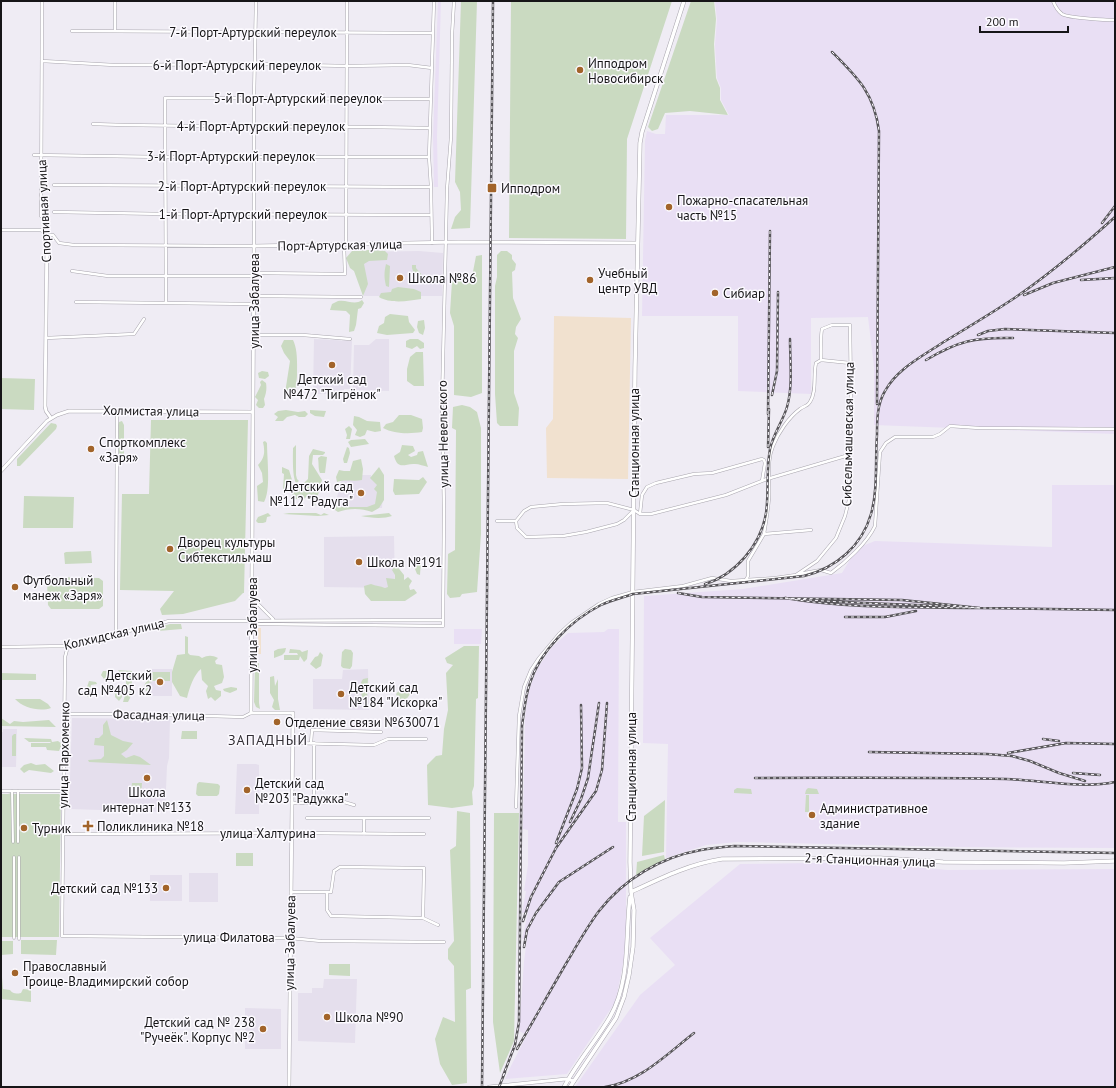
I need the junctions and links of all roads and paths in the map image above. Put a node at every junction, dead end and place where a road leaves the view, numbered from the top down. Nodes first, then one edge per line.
1 (42, 1) edge
2 (115, 1) edge
3 (256, 1) edge
4 (347, 1) edge
5 (434, 1) edge
6 (454, 1) edge
7 (684, 1) edge
8 (1053, 1) edge
9 (1115, 20) edge
10 (72, 31) dead end
11 (115, 31) junction
12 (255, 31) junction
13 (347, 31) junction
14 (433, 33) junction
15 (42, 61) junction
16 (255, 64) junction
17 (347, 66) junction
18 (432, 68) junction
19 (254, 98) junction
20 (347, 98) junction
21 (431, 99) junction
22 (93, 124) dead end
23 (347, 126) junction
24 (165, 127) junction
25 (254, 127) junction
26 (430, 128) junction
27 (41, 154) junction
28 (34, 155) dead end
29 (254, 156) junction
30 (346, 156) junction
31 (165, 157) junction
32 (429, 157) junction
33 (54, 185) dead end
34 (165, 186) junction
35 (254, 186) junction
36 (347, 186) junction
37 (431, 187) junction
38 (54, 212) dead end
39 (165, 214) junction
40 (254, 215) junction
41 (346, 215) junction
42 (431, 215) junction
43 (1, 230) edge
44 (47, 235) junction
45 (446, 242) junction
46 (432, 243) junction
47 (637, 243) junction
48 (345, 245) junction
49 (165, 246) junction
50 (254, 246) junction
51 (72, 272) dead end
52 (254, 275) junction
53 (166, 276) junction
54 (254, 296) junction
55 (361, 297) dead end
56 (76, 302) dead end
57 (166, 303) junction
58 (254, 304) junction
59 (144, 319) dead end
60 (254, 335) junction
61 (46, 338) junction
62 (350, 339) dead end
63 (821, 360) junction
64 (850, 363) junction
65 (117, 410) junction
66 (253, 412) junction
67 (51, 418) junction
68 (1115, 429) edge
69 (849, 455) junction
70 (1, 471) edge
71 (769, 478) junction
72 (762, 481) junction
73 (634, 510) junction
74 (640, 514) junction
75 (498, 521) dead end
76 (516, 521) junction
77 (811, 530) dead end
78 (764, 534) junction
79 (796, 575) junction
80 (746, 580) junction
81 (634, 592) junction
82 (252, 598) junction
83 (273, 620) junction
84 (443, 620) junction
85 (252, 621) junction
86 (443, 626) joint
87 (118, 634) junction
88 (68, 646) junction
89 (1, 647) edge
90 (252, 713) junction
91 (65, 714) junction
92 (381, 732) dead end
93 (426, 739) dead end
94 (293, 743) junction
95 (312, 743) junction
96 (1, 791) edge
97 (12, 791) junction
98 (18, 791) junction
99 (64, 791) junction
100 (292, 803) junction
101 (314, 803) junction
102 (354, 805) dead end
103 (516, 807) dead end
104 (307, 818) dead end
105 (364, 818) junction
106 (429, 818) dead end
107 (292, 833) junction
108 (63, 834) junction
109 (364, 834) junction
110 (424, 834) dead end
111 (13, 842) dead end
112 (18, 842) dead end
113 (14, 857) dead end
114 (19, 857) dead end
115 (1115, 861) edge
116 (291, 892) junction
117 (327, 892) junction
118 (631, 892) junction
119 (423, 918) junction
120 (438, 925) dead end
121 (62, 936) joint
122 (14, 938) dead end
123 (290, 938) junction
124 (19, 939) dead end
125 (444, 942) dead end
126 (568, 1080) junction
127 (574, 1081) junction
128 (289, 1087) edge
129 (489, 1087) edge
130 (564, 1087) edge
131 (570, 1087) edge

1 - 15 street, Спортивная улица
2 - 11 street
3 - 12 street, улица Забалуева
4 - 13 street
5 - 14 street
6 - 45 street, улица Невельского
7 - 47 main road, Станционная улица
8 - 9 street
10 - 11 street, 7-й Порт-Артурский переулок
11 - 12 street, 7-й Порт-Артурский переулок
12 - 13 street, 7-й Порт-Артурский переулок
12 - 16 street, улица Забалуева
13 - 14 street, 7-й Порт-Артурский переулок
13 - 17 street
14 - 18 street
15 - 16 street, 6-й Порт-Артурский переулок
15 - 27 street, Спортивная улица
16 - 17 street, 6-й Порт-Артурский переулок
16 - 19 street, улица Забалуева
17 - 18 street, 6-й Порт-Артурский переулок
17 - 20 street
18 - 21 street
19 - 20 street, 5-й Порт-Артурский переулок
19 - 24 street, 5-й Порт-Артурский переулок
19 - 25 street, улица Забалуева
20 - 21 street, 5-й Порт-Артурский переулок
20 - 23 street
21 - 26 street
22 - 24 street, 4-й Порт-Артурский переулок
23 - 25 street, 4-й Порт-Артурский переулок
23 - 26 street, 4-й Порт-Артурский переулок
23 - 30 street
24 - 25 street, 4-й Порт-Артурский переулок
24 - 31 street
25 - 29 street, улица Забалуева
26 - 32 street
27 - 28 street, 3-й Порт-Артурский переулок
27 - 31 street, 3-й Порт-Артурский переулок
27 - 44 street, Спортивная улица
29 - 30 street, 3-й Порт-Артурский переулок
29 - 31 street, 3-й Порт-Артурский переулок
29 - 35 street, улица Забалуева
30 - 32 street, 3-й Порт-Артурский переулок
30 - 36 street
31 - 34 street
32 - 37 street
33 - 34 street, 2-й Порт-Артурский переулок
34 - 35 street, 2-й Порт-Артурский переулок
34 - 39 street
35 - 36 street, 2-й Порт-Артурский переулок
35 - 40 street, улица Забалуева
36 - 37 street, 2-й Порт-Артурский переулок
36 - 41 street
37 - 42 street
38 - 39 street, 1-й Порт-Артурский переулок
39 - 40 street, 1-й Порт-Артурский переулок
39 - 49 street
40 - 41 street, 1-й Порт-Артурский переулок
40 - 50 street, улица Забалуева
41 - 42 street, 1-й Порт-Артурский переулок
41 - 48 street
42 - 46 street
43 - 44 street, Порт-Артурская улица
44 - 49 street, Порт-Артурская улица
44 - 61 street, Спортивная улица
45 - 46 street, Порт-Артурская улица
45 - 47 street, Порт-Артурская улица
45 - 84 street, улица Невельского
46 - 48 street, Порт-Артурская улица
47 - 73 main road, Станционная улица
48 - 50 street, Порт-Артурская улица
48 - 52 street
49 - 50 street, Порт-Артурская улица
49 - 53 street
50 - 52 street, улица Забалуева
51 - 53 street
52 - 53 street
52 - 54 street, улица Забалуева
53 - 57 street
54 - 55 street
54 - 58 street, улица Забалуева
56 - 57 street
57 - 58 street
58 - 60 street, улица Забалуева
59 - 61 street
60 - 62 street
60 - 66 street, улица Забалуева
61 - 67 street, Спортивная улица
63 - 64 street
63 - 64 street, Сибсельмашевская улица
63 - 71 street
64 - 69 street, Сибсельмашевская улица
65 - 66 street, Холмистая улица
65 - 67 street, Холмистая улица
65 - 87 street
66 - 82 street, улица Забалуева
67 - 70 street
68 - 79 street
69 - 71 street
69 - 79 street, Сибсельмашевская улица
71 - 72 street
71 - 78 street
72 - 74 street
72 - 74 street
73 - 74 street
73 - 76 street
73 - 76 street
73 - 81 main road, Станционная улица
75 - 76 street
77 - 78 street
78 - 80 street
79 - 80 street, Сибсельмашевская улица
80 - 81 street, Сибсельмашевская улица
81 - 103 street, Сибсельмашевская улица
81 - 118 main road, Станционная улица
82 - 83 street
82 - 85 street, улица Забалуева
83 - 84 street, Колхидская улица
83 - 85 street, Колхидская улица
84 - 86 street, улица Невельского
85 - 86 street, Колхидская улица
85 - 87 street, Колхидская улица
85 - 90 street, улица Забалуева
87 - 88 street, Колхидская улица
88 - 89 street, Колхидская улица
88 - 91 street, улица Пархоменко
90 - 91 street, Фасадная улица
90 - 94 street, улица Забалуева
91 - 99 street, улица Пархоменко
92 - 95 street
93 - 95 street
94 - 95 street
94 - 100 street, улица Забалуева
95 - 101 street
96 - 97 street
97 - 98 street
97 - 111 street
98 - 99 street
98 - 112 street
99 - 108 street, улица Пархоменко
100 - 101 street
100 - 107 street, улица Забалуева
101 - 102 street
104 - 105 street
105 - 106 street
105 - 109 street
107 - 108 street, улица Халтурина
107 - 109 street, улица Халтурина
107 - 116 street, улица Забалуева
108 - 121 street, улица Пархоменко
109 - 110 street, улица Халтурина
113 - 122 street
114 - 124 street
115 - 118 main road, 2-я Станционная улица
116 - 117 street
116 - 123 street, улица Забалуева
117 - 119 street
117 - 119 street
118 - 126 main road, Станционная улица
118 - 127 main road, Станционная улица
119 - 120 street
121 - 123 street, улица Филатова
123 - 125 street, улица Филатова
123 - 128 street, улица Забалуева
126 - 127 street
126 - 129 street
126 - 130 main road, Станционная улица
127 - 131 main road, Станционная улица

